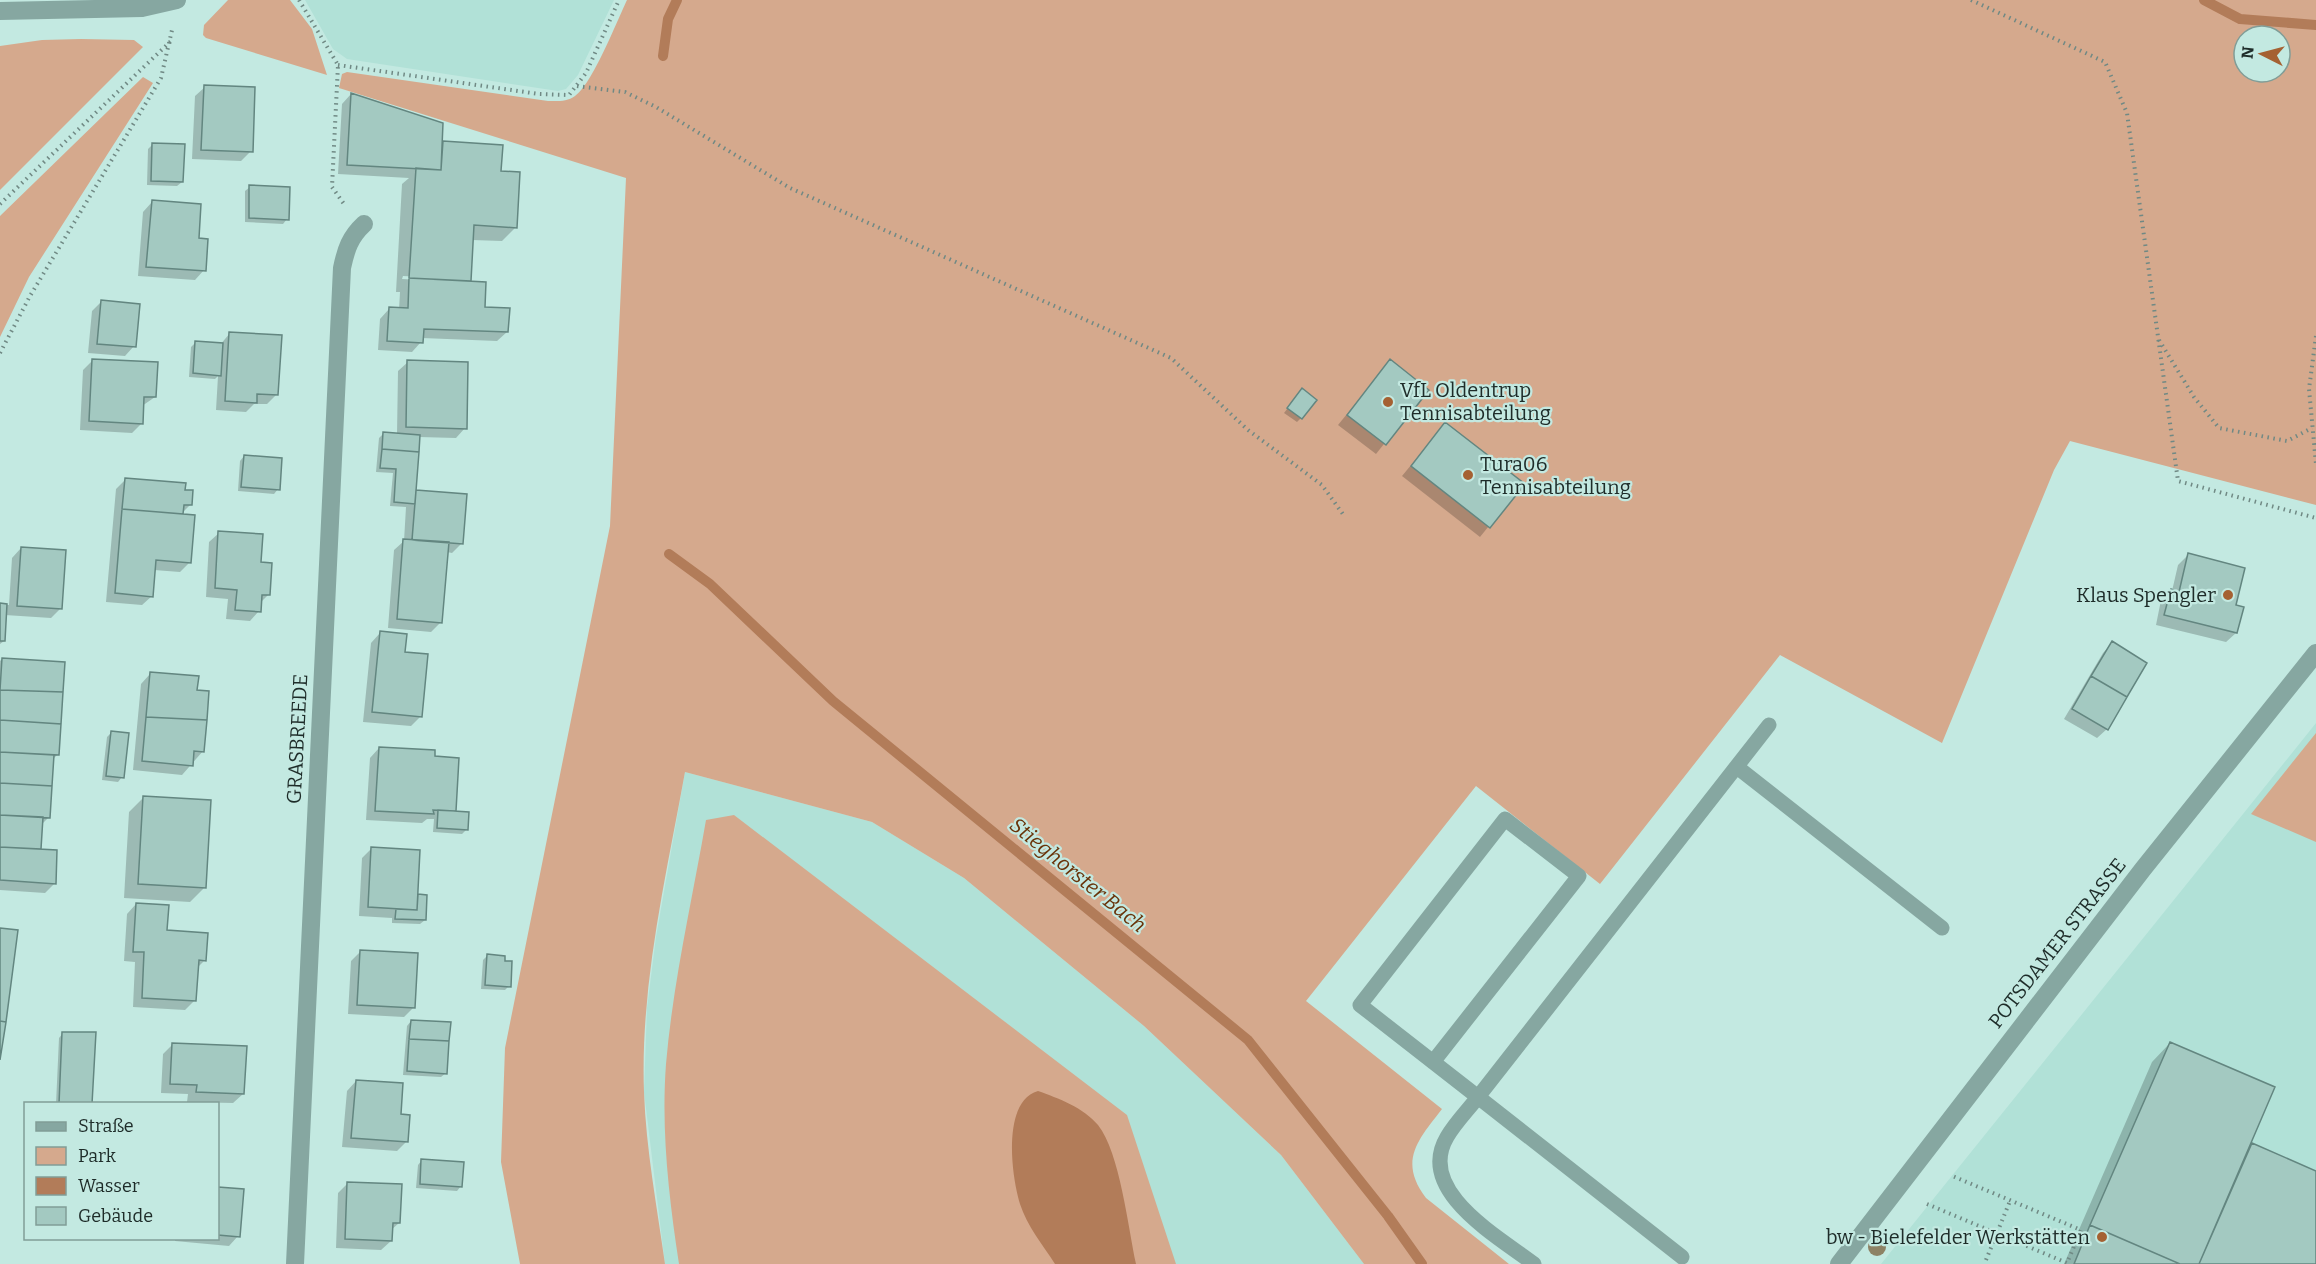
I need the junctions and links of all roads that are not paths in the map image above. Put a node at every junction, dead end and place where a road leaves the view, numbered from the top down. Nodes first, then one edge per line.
1 (177, 0) edge
2 (0, 11) edge
3 (364, 224) road end
4 (2316, 653) edge
5 (1769, 725) dead end
6 (1737, 767) junction
7 (1942, 928) dead end
8 (1433, 1062) junction
9 (1478, 1098) junction
10 (1682, 1257) dead end
11 (295, 1264) edge
12 (1534, 1264) edge
13 (1839, 1264) edge

1 - 2 street
3 - 11 street, GRASBREEDE
4 - 13 street, POTSDAMER STRASSE
5 - 6 lane
6 - 7 lane
6 - 9 lane
8 - 8 lane
8 - 9 lane
9 - 10 lane
9 - 12 lane

